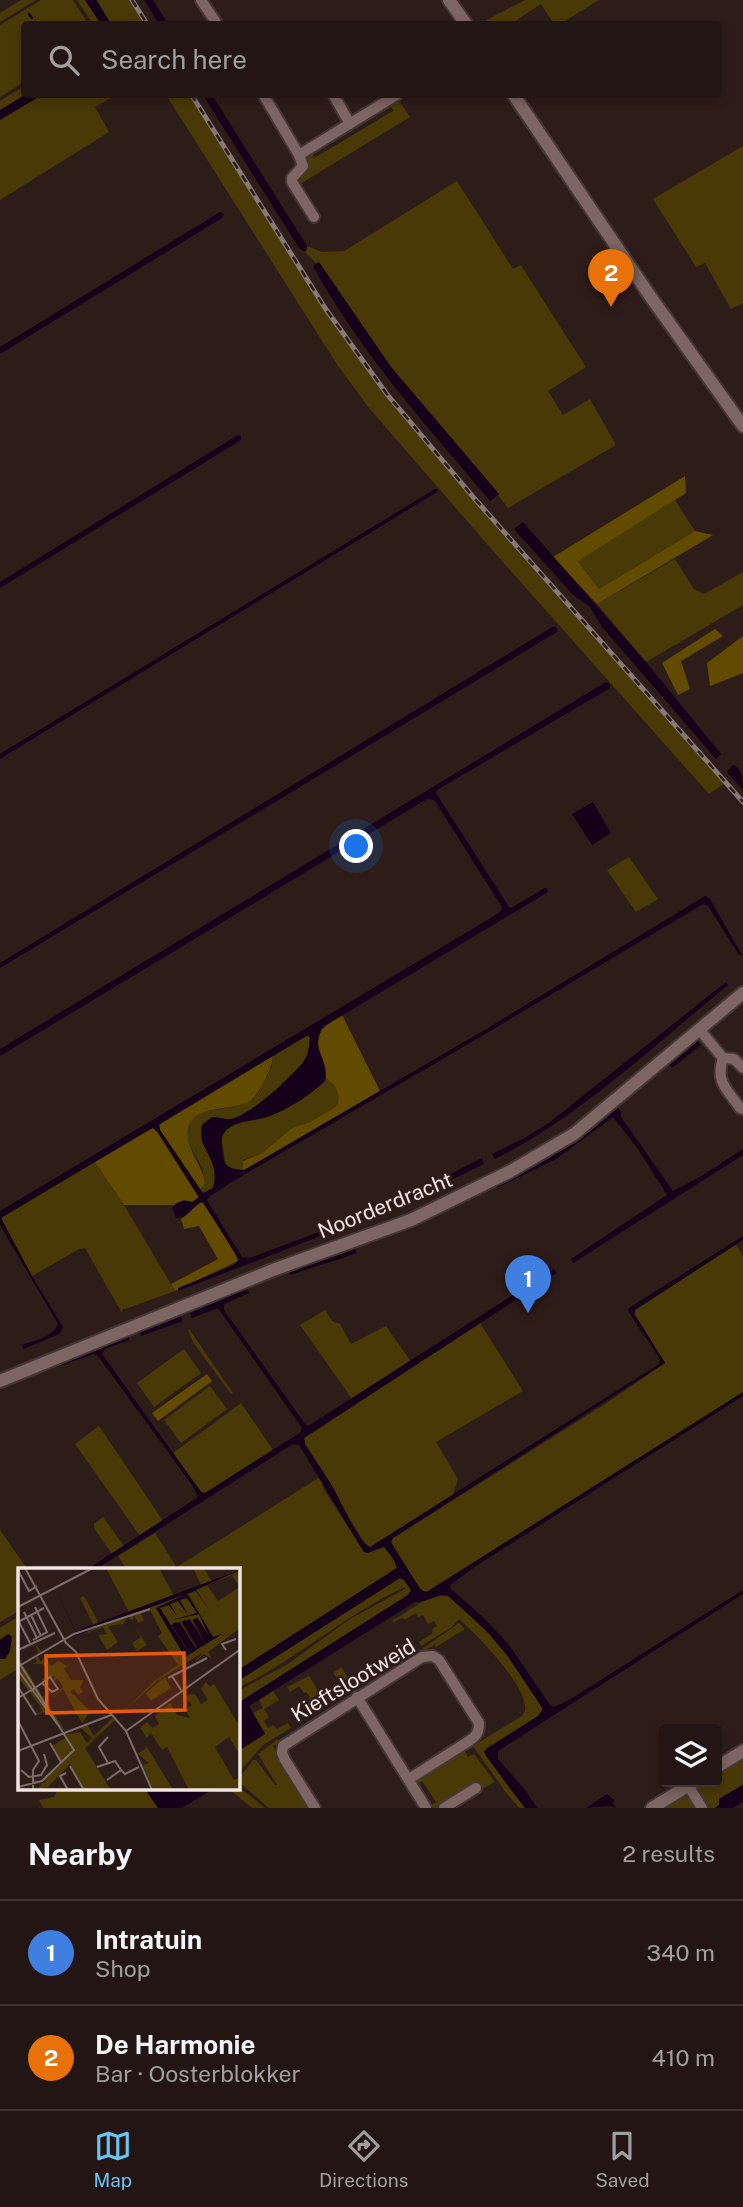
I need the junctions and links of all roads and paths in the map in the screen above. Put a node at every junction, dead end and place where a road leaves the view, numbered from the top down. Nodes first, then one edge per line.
1 (449, 0) edge
2 (206, 2) edge
3 (216, 21) edge
4 (464, 21) edge
5 (265, 98) edge
6 (335, 98) edge
7 (392, 98) edge
8 (516, 98) edge
9 (350, 124) junction
10 (299, 155) junction
11 (314, 217) dead end
12 (743, 426) edge
13 (743, 993) edge
14 (699, 1029) junction
15 (723, 1058) junction
16 (743, 1068) edge
17 (743, 1109) edge
18 (0, 1381) edge
19 (357, 1697) junction
20 (743, 1751) edge
21 (722, 1764) edge
22 (409, 1779) junction
23 (685, 1787) edge
24 (693, 1787) edge
25 (476, 1788) dead end
26 (316, 1808) edge
27 (426, 1808) edge
28 (444, 1808) edge
29 (652, 1808) edge
30 (702, 1808) edge

1 - 4 street
2 - 3 street
5 - 10 street
6 - 9 street
7 - 9 street
8 - 12 street
9 - 10 street
10 - 11 street
13 - 14 street, Noorderdracht
14 - 15 street
14 - 18 street, Noorderdracht
15 - 16 street
15 - 17 street
19 - 22 street
19 - 22 street, Kieftslootweid
19 - 26 street, Kieftslootweid
20 - 21 street
22 - 27 street
23 - 29 street
24 - 30 street
25 - 28 street

